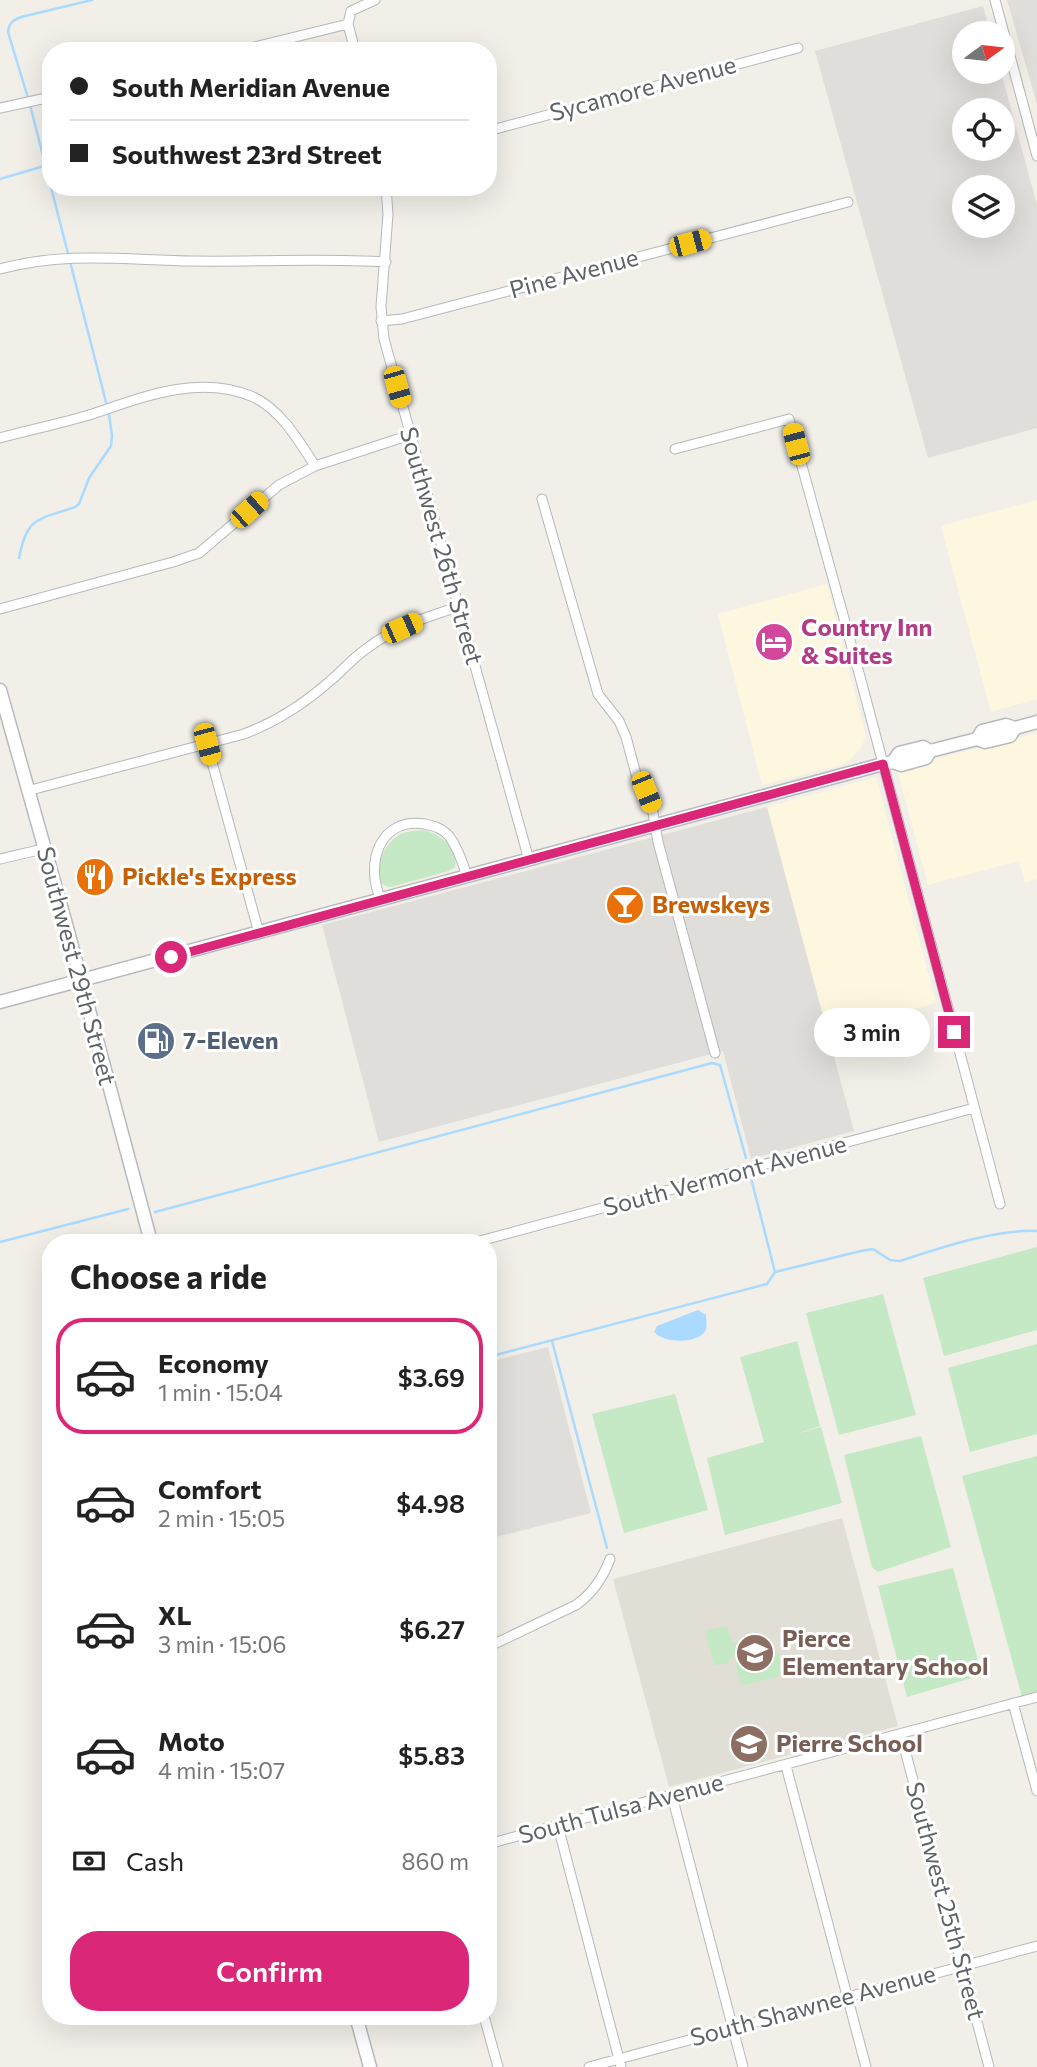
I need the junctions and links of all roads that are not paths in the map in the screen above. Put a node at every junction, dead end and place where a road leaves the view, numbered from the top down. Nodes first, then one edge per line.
1 (375, 0) edge
2 (995, 0) edge
3 (348, 24) junction
4 (275, 42) edge
5 (353, 42) edge
6 (798, 48) dead end
7 (42, 99) edge
8 (0, 108) edge
9 (497, 129) edge
10 (1037, 156) edge
11 (387, 196) edge
12 (848, 202) dead end
13 (386, 262) junction
14 (0, 269) edge
15 (381, 321) junction
16 (410, 435) junction
17 (0, 438) edge
18 (675, 449) dead end
19 (315, 466) junction
20 (542, 499) dead end
21 (458, 607) junction
22 (0, 609) edge
23 (0, 690) edge
24 (1037, 724) edge
25 (207, 744) junction
26 (888, 763) junction
27 (27, 791) junction
28 (655, 825) junction
29 (43, 849) junction
30 (0, 859) edge
31 (529, 860) junction
32 (467, 877) junction
33 (382, 900) junction
34 (259, 933) junction
35 (80, 980) junction
36 (0, 1002) edge
37 (715, 1053) dead end
38 (974, 1108) junction
39 (1000, 1204) dead end
40 (148, 1234) edge
41 (497, 1236) edge
42 (609, 1566) dead end
43 (497, 1643) edge
44 (1037, 1697) edge
45 (1013, 1703) junction
46 (901, 1735) junction
47 (786, 1766) junction
48 (1037, 1791) edge
49 (672, 1796) junction
50 (558, 1826) junction
51 (497, 1842) edge
52 (1037, 1946) edge
53 (962, 1965) junction
54 (847, 1997) junction
55 (358, 2025) edge
56 (486, 2025) edge
57 (732, 2029) junction
58 (620, 2063) edge
59 (370, 2067) edge
60 (498, 2067) edge
61 (589, 2067) edge
62 (743, 2067) edge
63 (866, 2067) edge
64 (989, 2067) edge

1 - 3 street
2 - 10 street
3 - 4 street
3 - 5 street
6 - 9 street, Sycamore Avenue
7 - 8 street
11 - 13 street, Southwest 26th Street
12 - 15 street, Pine Avenue
13 - 14 street
13 - 15 street, Southwest 26th Street
15 - 16 street, Southwest 26th Street
16 - 19 street
16 - 21 street, Southwest 26th Street
17 - 19 street
18 - 26 street
19 - 22 street
20 - 28 street
21 - 25 street
21 - 31 street, Southwest 26th Street
23 - 27 main road, Southwest 29th Street
24 - 26 main road
25 - 27 street
25 - 34 street
26 - 28 main road
26 - 38 street
27 - 29 main road, Southwest 29th Street
28 - 31 main road
28 - 37 street
29 - 30 street
29 - 35 main road, Southwest 29th Street
31 - 32 main road
32 - 33 main road
32 - 33 street
33 - 34 main road
34 - 35 main road
35 - 36 main road
35 - 40 main road, Southwest 29th Street
38 - 39 street
38 - 41 street, South Vermont Avenue
42 - 43 street
44 - 45 street, South Tulsa Avenue
45 - 46 street, South Tulsa Avenue
45 - 48 street
46 - 47 street, South Tulsa Avenue
46 - 53 street, Southwest 25th Street
47 - 49 street, South Tulsa Avenue
47 - 54 street
49 - 50 street, South Tulsa Avenue
49 - 57 street
50 - 51 street, South Tulsa Avenue
50 - 58 street
52 - 53 street, South Shawnee Avenue
53 - 54 street, South Shawnee Avenue
53 - 64 street, Southwest 25th Street
54 - 57 street, South Shawnee Avenue
54 - 63 street
55 - 59 main road
56 - 60 street
57 - 58 street, South Shawnee Avenue
57 - 62 street
58 - 61 street, South Shawnee Avenue

